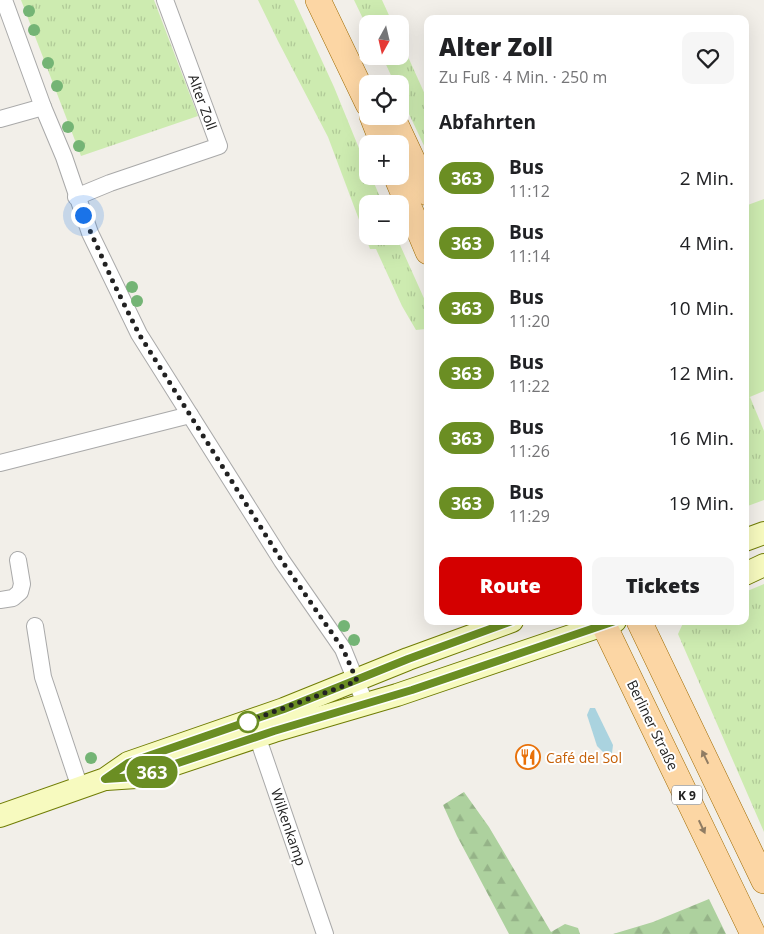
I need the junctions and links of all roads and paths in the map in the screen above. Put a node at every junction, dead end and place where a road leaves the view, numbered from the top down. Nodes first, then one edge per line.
1 (4, 0) edge
2 (165, 0) edge
3 (318, 0) edge
4 (335, 0) edge
5 (372, 75) edge
6 (359, 85) edge
7 (44, 107) junction
8 (0, 119) edge
9 (396, 125) edge
10 (424, 184) edge
11 (400, 185) edge
12 (76, 197) junction
13 (424, 242) edge
14 (190, 415) junction
15 (0, 463) edge
16 (764, 533) edge
17 (749, 539) edge
18 (18, 560) dead end
19 (764, 565) edge
20 (749, 572) edge
21 (0, 600) edge
22 (501, 625) edge
23 (599, 625) edge
24 (608, 625) edge
25 (641, 625) edge
26 (35, 626) dead end
27 (357, 681) junction
28 (365, 704) junction
29 (255, 729) junction
30 (80, 788) junction
31 (0, 816) edge
32 (764, 881) edge
33 (325, 934) edge
34 (753, 934) edge

1 - 7 street
2 - 12 street, Alter Zoll
3 - 6 main road
4 - 5 main road
7 - 8 street
7 - 12 street
9 - 10 main road
11 - 13 main road
12 - 14 street
14 - 15 street
14 - 27 street
16 - 17 main road
18 - 21 street
19 - 20 main road
22 - 27 main road
23 - 28 main road
24 -> 34 main road, Berliner Straße / K 9
32 -> 25 main road, K 9
26 - 30 street
27 - 28 street
27 - 29 main road
28 - 29 main road
29 - 30 main road
29 - 33 street, Wilkenkamp
30 - 31 main road

